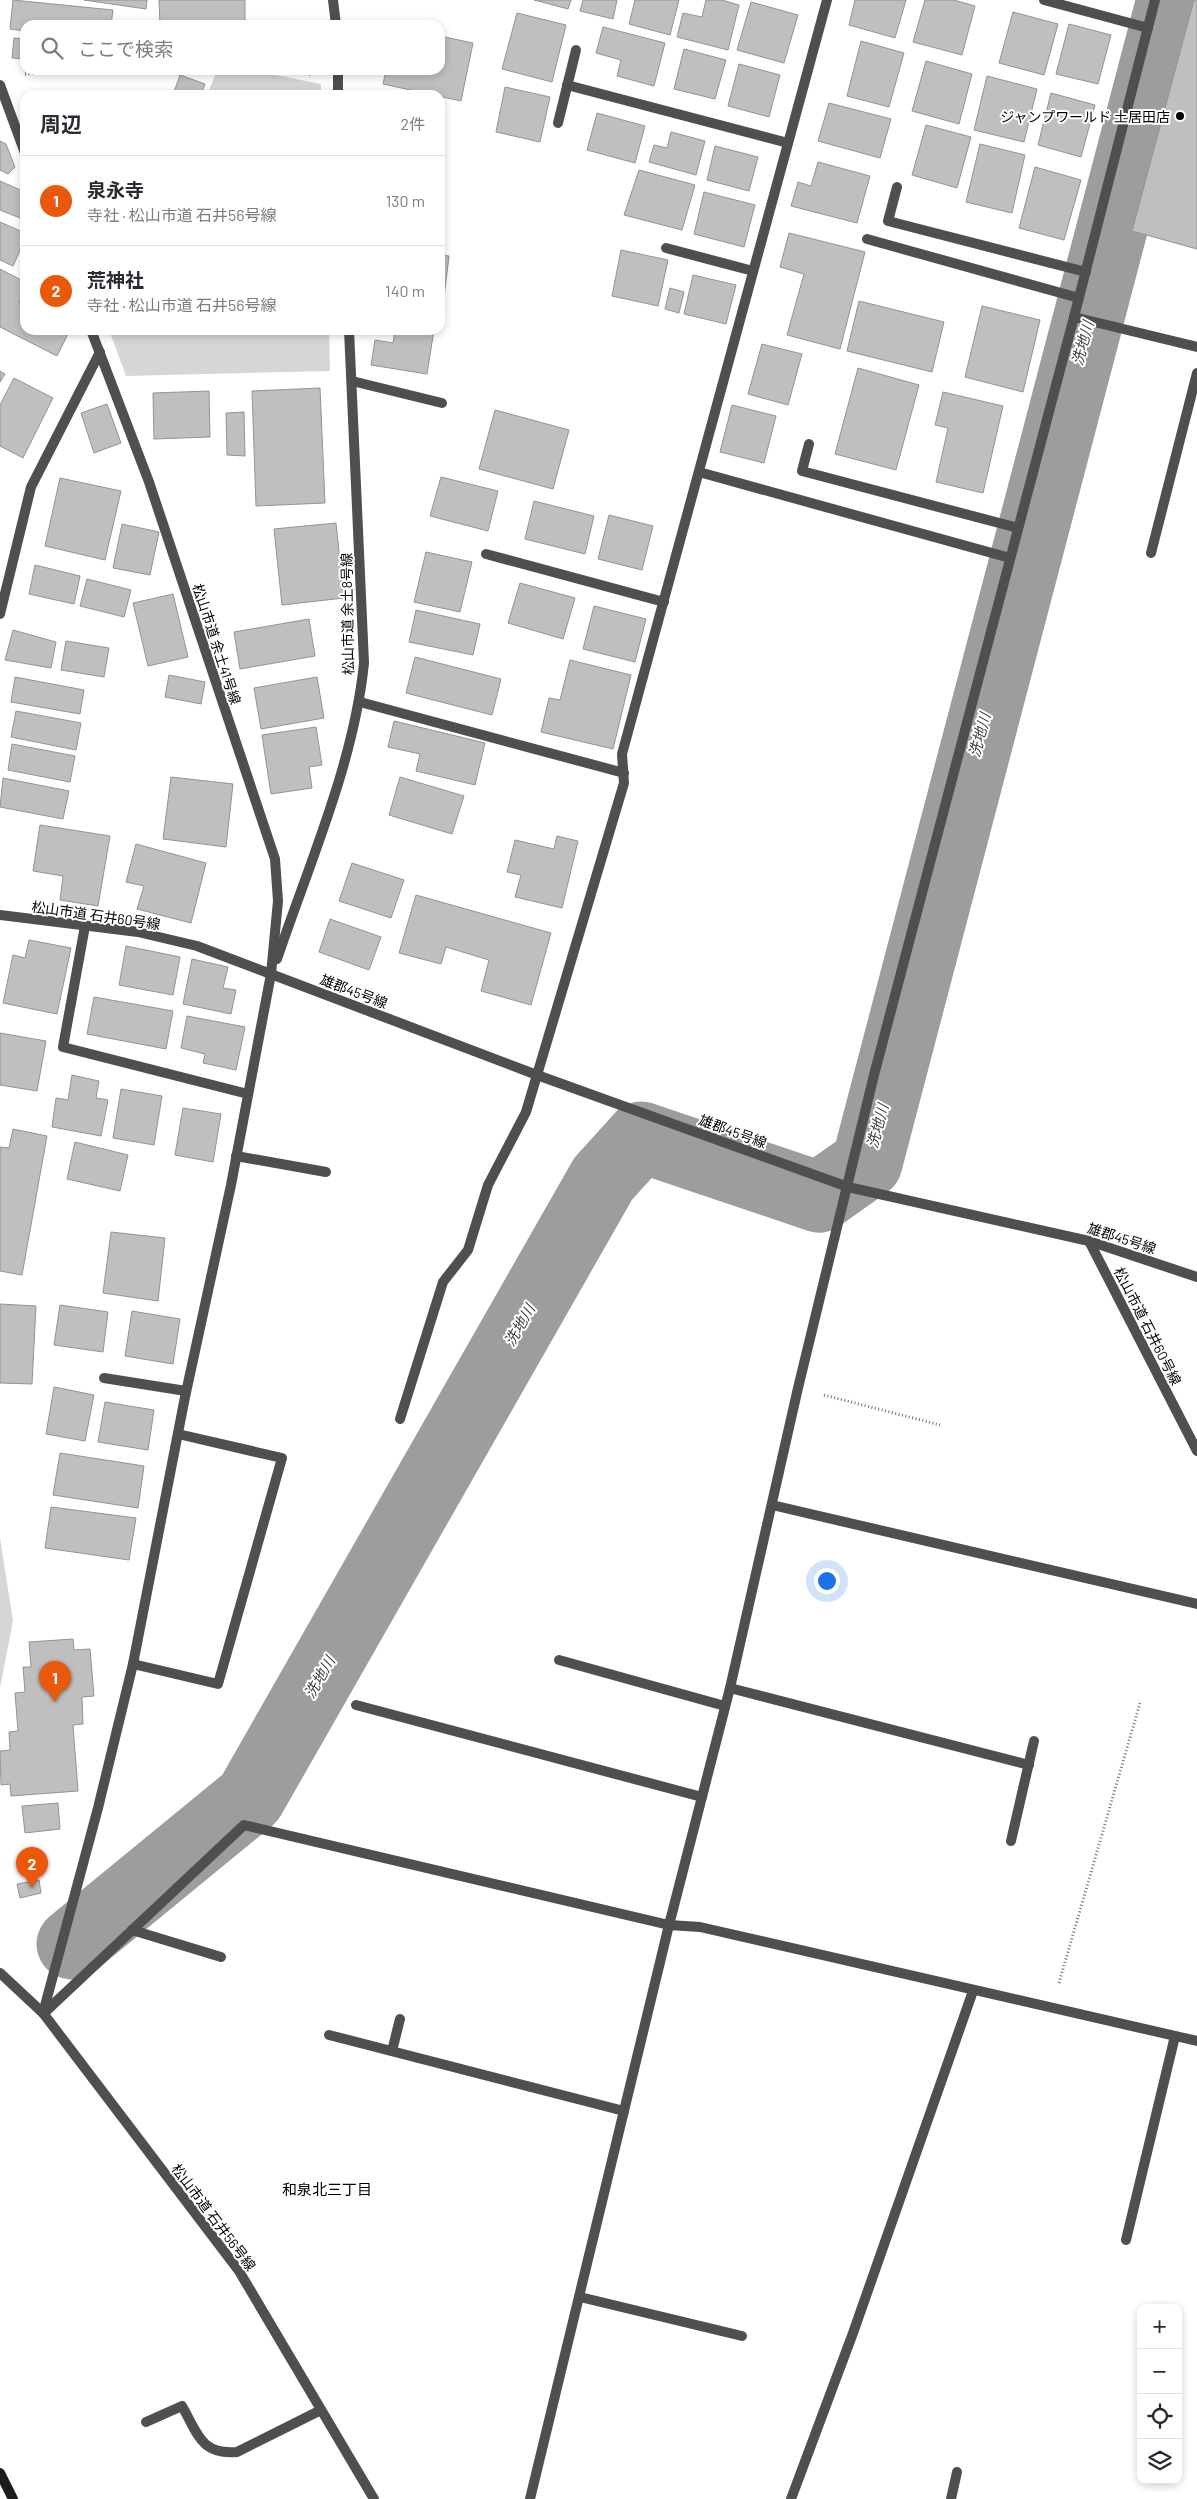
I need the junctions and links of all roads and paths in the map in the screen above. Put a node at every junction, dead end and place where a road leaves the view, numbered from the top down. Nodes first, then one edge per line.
1 (334, 0) edge
2 (827, 0) edge
3 (1044, 0) edge
4 (1156, 0) edge
5 (336, 20) edge
6 (1148, 28) junction
7 (576, 50) dead end
8 (338, 75) edge
9 (0, 85) edge
10 (567, 85) junction
11 (338, 90) edge
12 (558, 123) dead end
13 (20, 139) edge
14 (788, 143) junction
15 (897, 187) dead end
16 (867, 239) dead end
17 (666, 248) dead end
18 (753, 271) junction
19 (1086, 272) junction
20 (1079, 298) junction
21 (1074, 316) junction
22 (93, 335) edge
23 (349, 335) edge
24 (1197, 347) edge
25 (100, 352) junction
26 (1197, 373) edge
27 (352, 381) junction
28 (442, 402) dead end
29 (809, 444) dead end
30 (699, 472) junction
31 (1018, 528) junction
32 (1151, 553) dead end
33 (486, 554) dead end
34 (1010, 558) junction
35 (664, 602) junction
36 (0, 614) edge
37 (360, 702) junction
38 (624, 773) junction
39 (0, 915) edge
40 (85, 926) junction
41 (271, 974) junction
42 (537, 1075) junction
43 (248, 1094) junction
44 (236, 1156) junction
45 (326, 1172) dead end
46 (848, 1187) junction
47 (1089, 1241) junction
48 (1197, 1277) edge
49 (104, 1378) dead end
50 (798, 1388) junction
51 (186, 1391) junction
52 (400, 1419) dead end
53 (940, 1425) dead end
54 (178, 1434) junction
55 (1197, 1451) edge
56 (772, 1505) junction
57 (1197, 1604) edge
58 (559, 1660) dead end
59 (133, 1664) junction
60 (730, 1688) junction
61 (1140, 1703) dead end
62 (356, 1705) dead end
63 (725, 1706) junction
64 (1034, 1741) dead end
65 (1029, 1765) junction
66 (702, 1797) junction
67 (1011, 1841) dead end
68 (669, 1925) junction
69 (132, 1930) junction
70 (221, 1957) dead end
71 (0, 1974) edge
72 (973, 1991) junction
73 (1052, 2008) junction
74 (43, 2013) junction
75 (400, 2018) dead end
76 (329, 2035) dead end
77 (1175, 2036) junction
78 (1197, 2041) edge
79 (392, 2051) junction
80 (624, 2111) junction
81 (1126, 2240) dead end
82 (580, 2297) junction
83 (742, 2336) dead end
84 (321, 2410) junction
85 (146, 2422) dead end
86 (0, 2472) edge
87 (957, 2472) dead end
88 (13, 2499) edge
89 (374, 2499) edge
90 (530, 2499) edge
91 (791, 2499) edge
92 (951, 2499) edge

1 - 5 street
2 - 14 street
3 - 6 street
4 - 6 street
6 - 19 street
7 - 10 street
8 - 11 street
9 - 13 street
10 - 12 street
10 - 14 street
14 - 18 street
15 - 19 street
16 - 20 street
17 - 18 street
18 - 30 street
19 - 20 street
20 - 21 street
21 - 24 street
21 - 31 street
22 - 25 street, 松山市道 余土41号線
23 - 27 street, 松山市道 余土8号線
25 - 36 street
25 - 41 street, 松山市道 余土41号線
26 - 32 street
27 - 28 street
27 - 37 street, 松山市道 余土8号線
29 - 31 street
30 - 34 street
30 - 35 street
31 - 34 street
33 - 35 street
34 - 46 street
35 - 38 street
37 - 38 street
37 - 41 street, 松山市道 余土8号線
38 - 42 street
39 - 40 street, 松山市道 石井60号線
40 - 41 street, 松山市道 石井60号線
40 - 43 street
41 - 42 street, 雄郡45号線
41 - 43 street
42 - 46 street, 雄郡45号線
42 - 52 street
43 - 44 street
44 - 45 street
44 - 51 street
46 - 47 street, 雄郡45号線
46 - 50 street
47 - 48 street, 雄郡45号線
47 - 55 street, 松山市道 石井60号線
49 - 51 street
50 - 53 path
50 - 56 street
51 - 54 street
54 - 59 street
54 - 59 street
56 - 57 street
56 - 60 street
58 - 63 street
59 - 74 street
60 - 63 street
60 - 65 street
61 - 73 path
62 - 66 street
63 - 66 street
64 - 65 street
65 - 67 street
66 - 68 street
68 - 69 street
68 - 72 street
68 - 80 street
69 - 70 street
69 - 74 street
71 - 74 street, 松山市道 石井56号線
72 - 73 street
72 - 91 street
73 - 77 street
74 - 84 street, 松山市道 石井56号線
75 - 79 street
76 - 79 street
77 - 78 street
77 - 81 street
79 - 80 street
80 - 82 street
82 - 83 street
82 - 90 street
84 - 85 street
84 - 89 street, 松山市道 石井56号線
86 - 88 street
87 - 92 street

